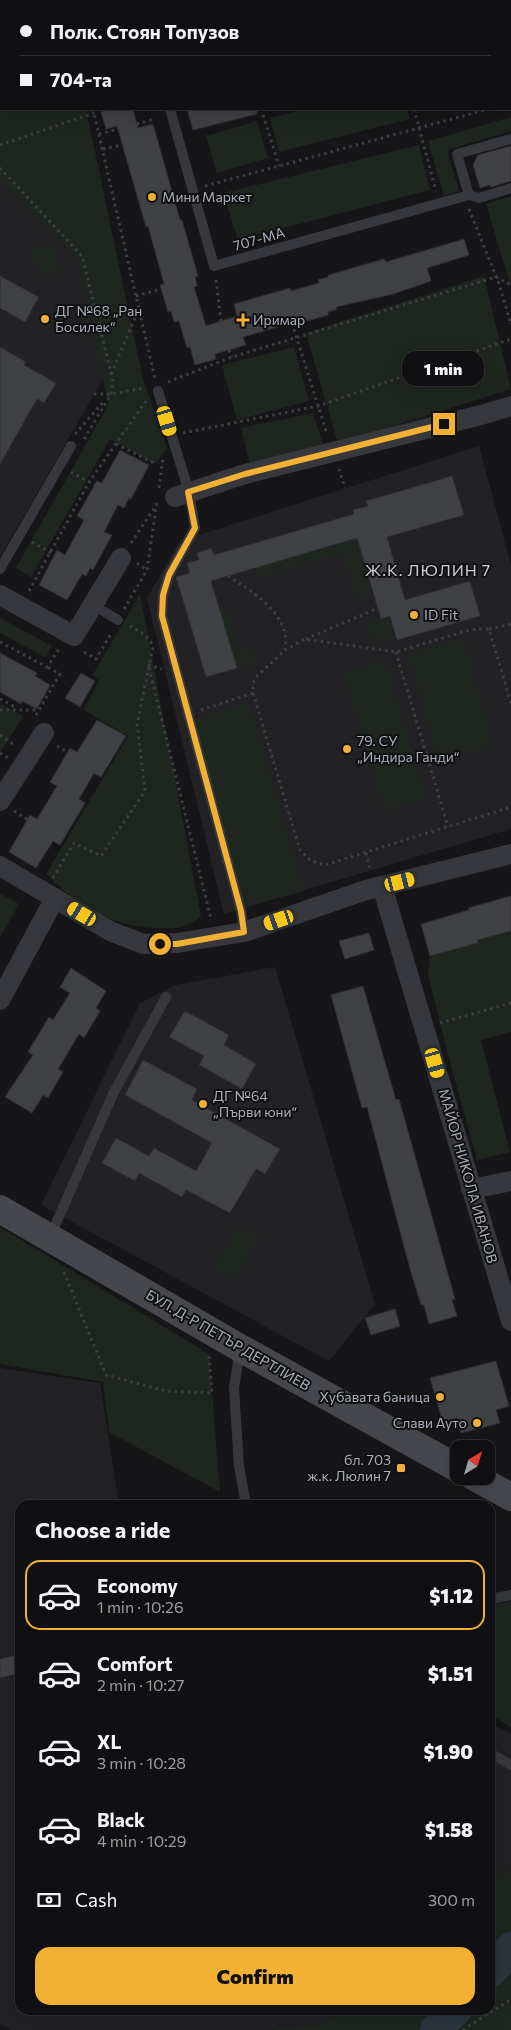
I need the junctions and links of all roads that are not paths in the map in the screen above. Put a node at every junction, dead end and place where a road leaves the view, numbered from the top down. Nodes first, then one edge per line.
1 (170, 110) edge
2 (511, 140) edge
3 (511, 188) edge
4 (466, 196) junction
5 (158, 389) road end
6 (511, 406) edge
7 (74, 444) road end
8 (173, 498) junction
9 (121, 558) road end
10 (0, 569) edge
11 (0, 596) edge
12 (93, 605) junction
13 (118, 620) road end
14 (39, 727) road end
15 (0, 801) edge
16 (511, 854) edge
17 (0, 866) edge
18 (377, 880) junction
19 (50, 895) junction
20 (244, 932) junction
21 (166, 997) dead end
22 (0, 1000) edge
23 (511, 1181) edge
24 (471, 1189) junction
25 (0, 1209) edge
26 (50, 1238) junction
27 (511, 1321) edge
28 (240, 1348) junction
29 (450, 1463) edge
30 (489, 1485) edge
31 (511, 1497) edge
32 (245, 1500) edge
33 (510, 1595) edge
34 (495, 1598) edge
35 (495, 1756) edge
36 (511, 1765) edge

1 - 4 lane, 707-МА
2 - 4 lane
3 - 4 lane, 707-МА
5 - 8 lane
6 - 8 street
7 - 10 lane
8 - 20 lane
9 - 12 street
11 - 12 street
12 - 13 lane
14 - 15 street
16 - 18 street
17 - 19 street
18 - 20 street
18 - 24 street, МАЙОР НИКОЛА ИВАНОВ
19 - 20 street
19 - 22 street
21 - 26 lane
23 - 24 street
24 - 27 street, МАЙОР НИКОЛА ИВАНОВ
25 - 26 main road, БУЛ. Д-Р ПЕТЪР ДЕРТЛИЕВ
26 - 28 main road, БУЛ. Д-Р ПЕТЪР ДЕРТЛИЕВ
28 - 29 main road, БУЛ. Д-Р ПЕТЪР ДЕРТЛИЕВ
28 - 32 lane
30 - 31 main road
33 - 34 lane
35 - 36 lane

